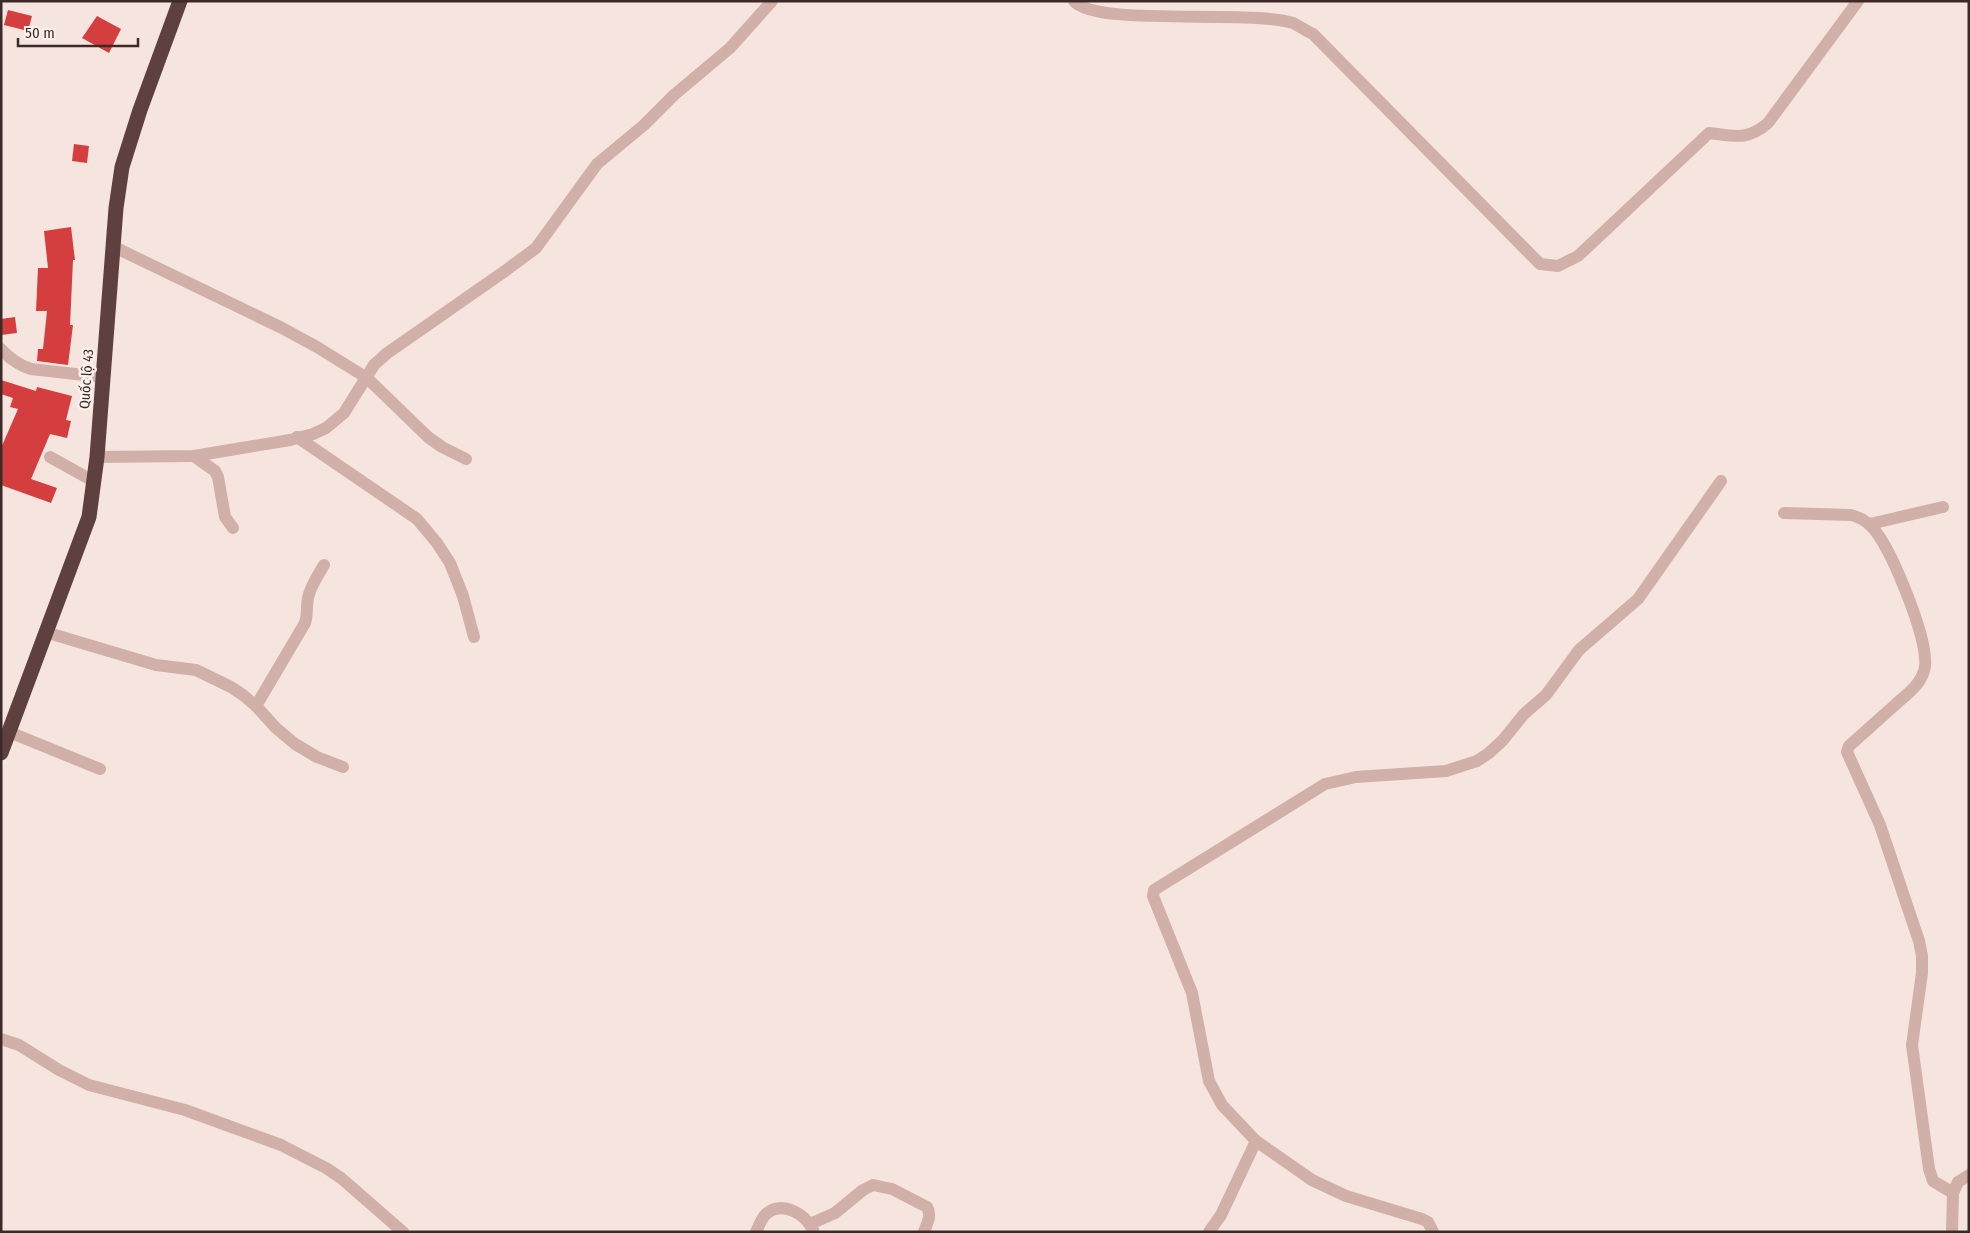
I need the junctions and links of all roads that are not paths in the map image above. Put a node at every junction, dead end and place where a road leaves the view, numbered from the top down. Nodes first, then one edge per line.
1 (180, 1) edge
2 (772, 1) edge
3 (1074, 1) edge
4 (1858, 1) edge
5 (112, 246) junction
6 (1, 348) edge
7 (102, 377) junction
8 (367, 378) junction
9 (298, 437) junction
10 (194, 456) junction
11 (50, 457) dead end
12 (98, 457) junction
13 (466, 459) dead end
14 (1721, 481) dead end
15 (95, 482) junction
16 (1943, 507) dead end
17 (1784, 513) dead end
18 (1870, 524) junction
19 (232, 528) dead end
20 (324, 565) dead end
21 (45, 632) junction
22 (474, 637) dead end
23 (256, 706) junction
24 (9, 732) junction
25 (1, 754) edge
26 (343, 767) dead end
27 (100, 769) dead end
28 (1, 1038) edge
29 (1256, 1141) junction
30 (1969, 1175) edge
31 (1953, 1193) junction
32 (812, 1228) edge
33 (403, 1232) edge
34 (756, 1232) edge
35 (924, 1232) edge
36 (1209, 1232) edge
37 (1433, 1232) edge
38 (1952, 1232) edge

1 - 5 highway, Quốc lộ 43
2 - 8 street
3 - 4 street
5 - 7 highway, Quốc lộ 43
5 - 8 street
6 - 7 street
7 - 12 highway, Quốc lộ 43
8 - 9 street
8 - 13 street
9 - 10 street
9 - 22 street
10 - 12 street
10 - 19 street
11 - 15 street
12 - 15 highway, Quốc lộ 43
14 - 29 street
15 - 21 highway, Quốc lộ 43
16 - 18 street
17 - 18 street
18 - 31 street
20 - 23 street
21 - 23 street
21 - 24 highway, Quốc lộ 43
23 - 26 street
24 - 25 highway, Quốc lộ 43
24 - 27 street
28 - 33 street
29 - 36 street
29 - 37 street
30 - 31 street
31 - 38 street
32 - 34 street
32 - 35 street

